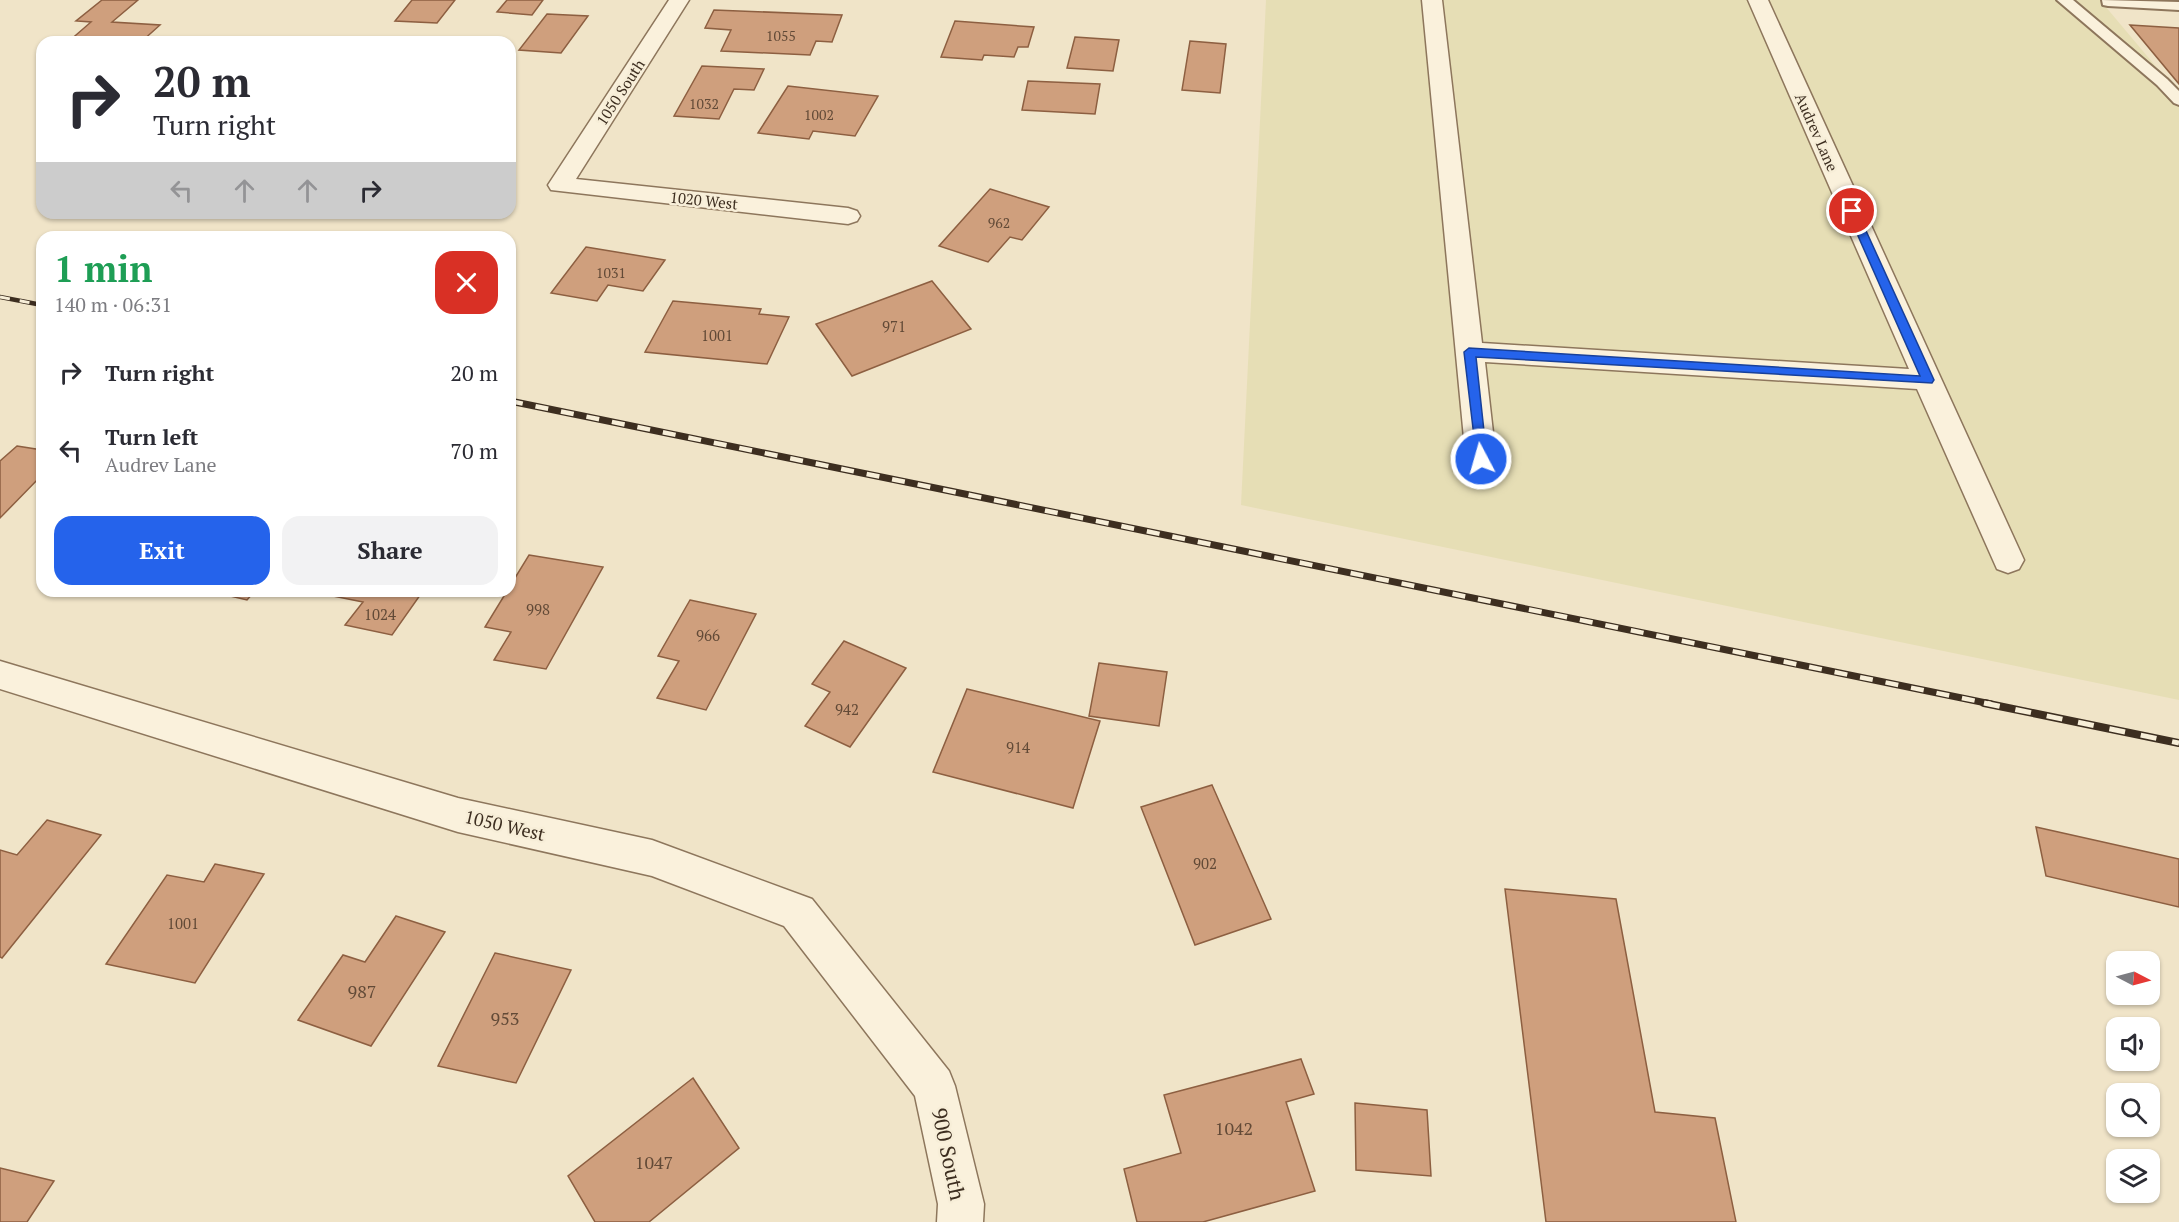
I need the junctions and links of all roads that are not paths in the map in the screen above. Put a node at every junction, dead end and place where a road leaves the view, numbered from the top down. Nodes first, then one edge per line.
1 (679, 0) edge
2 (1432, 0) edge
3 (1758, 0) edge
4 (2064, 0) edge
5 (2108, 2) dead end
6 (2179, 6) edge
7 (2179, 100) edge
8 (560, 185) joint
9 (848, 216) dead end
10 (1469, 352) junction
11 (1928, 380) junction
12 (1481, 459) dead end
13 (2008, 560) dead end
14 (0, 675) edge
15 (934, 1086) joint
16 (960, 1222) edge

1 - 8 street, 1050 South
2 - 10 street
3 - 11 street, Audrev Lane
4 - 7 lane
5 - 6 lane
8 - 9 street, 1020 West
10 - 11 street
10 - 12 street
11 - 13 street, Audrev Lane
14 - 15 street, 1050 West
15 - 16 street, 900 South

